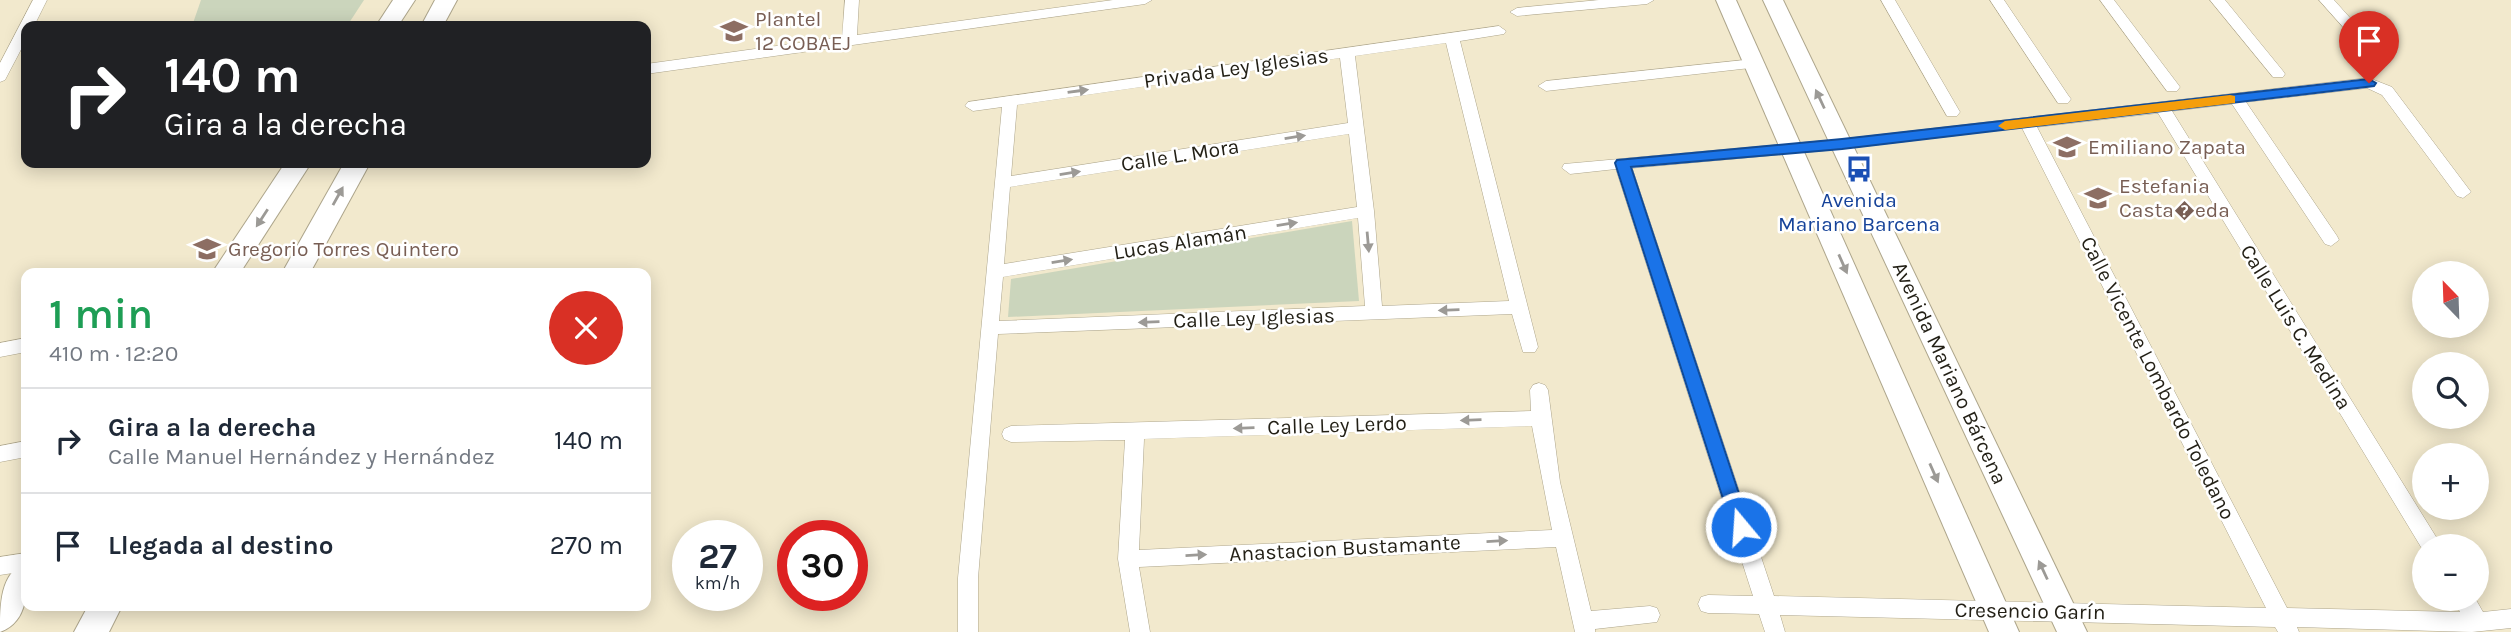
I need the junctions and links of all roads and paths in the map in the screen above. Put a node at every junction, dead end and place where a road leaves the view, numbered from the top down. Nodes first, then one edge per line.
1 (40, 0) edge
2 (404, 0) edge
3 (446, 0) edge
4 (852, 0) edge
5 (1145, 0) edge
6 (1647, 0) edge
7 (1726, 0) edge
8 (1773, 0) edge
9 (1888, 0) edge
10 (1997, 0) edge
11 (2107, 0) edge
12 (2217, 0) edge
13 (2326, 0) edge
14 (1517, 12) dead end
15 (28, 21) edge
16 (390, 21) edge
17 (435, 21) edge
18 (1499, 31) dead end
19 (21, 34) edge
20 (1452, 38) junction
21 (849, 40) junction
22 (1347, 52) junction
23 (2382, 62) dead end
24 (1754, 64) junction
25 (2, 68) edge
26 (651, 68) edge
27 (2278, 74) dead end
28 (1546, 86) dead end
29 (2172, 86) dead end
30 (2063, 99) dead end
31 (2236, 99) junction
32 (1010, 101) junction
33 (973, 106) dead end
34 (2162, 107) junction
35 (1952, 112) dead end
36 (2027, 123) junction
37 (1357, 127) junction
38 (1842, 144) junction
39 (1792, 149) junction
40 (1622, 163) junction
41 (295, 168) edge
42 (354, 168) edge
43 (1570, 168) dead end
44 (1003, 183) junction
45 (2463, 192) dead end
46 (1366, 211) junction
47 (2331, 240) dead end
48 (229, 268) edge
49 (299, 268) edge
50 (995, 272) junction
51 (1518, 307) junction
52 (1374, 313) junction
53 (990, 328) junction
54 (21, 346) edge
55 (1529, 347) dead end
56 (0, 350) edge
57 (1539, 390) dead end
58 (1539, 418) junction
59 (1135, 432) junction
60 (1011, 433) dead end
61 (21, 450) edge
62 (0, 454) edge
63 (2424, 534) edge
64 (1563, 538) junction
65 (1128, 559) junction
66 (21, 563) edge
67 (0, 566) edge
68 (21, 584) edge
69 (1708, 604) dead end
70 (1766, 605) junction
71 (103, 611) edge
72 (2471, 611) edge
73 (1650, 615) dead end
74 (0, 617) edge
75 (2511, 618) edge
76 (1999, 621) edge
77 (2068, 622) edge
78 (2285, 625) edge
79 (1584, 627) edge
80 (2481, 627) edge
81 (91, 632) edge
82 (968, 632) edge
83 (1140, 632) edge
84 (1775, 632) edge

1 - 15 street
2 - 16 main road
3 - 17 main road
4 - 21 street
5 - 21 street
6 - 14 street
7 - 24 street
38 -> 8 street, Avenida Mariano Bárcena
9 - 35 street
10 - 30 street
11 - 29 street
12 - 27 street
13 - 23 street
18 - 20 street, Privada Ley Iglesias
19 - 25 street
20 - 22 street, Privada Ley Iglesias
20 - 51 street
21 - 26 street
32 -> 22 street, Privada Ley Iglesias
22 - 37 street
24 - 28 street
24 - 39 street
31 - 34 street
31 - 45 street
31 - 47 street
32 - 33 street, Privada Ley Iglesias
32 - 44 street
34 - 36 street
34 - 63 street, Calle Luis C. Medina
36 - 38 street
36 - 78 street, Calle Vicente Lombardo Toledano
44 -> 37 street, Calle L. Mora
37 - 46 street
38 - 39 street
77 -> 38 street, Avenida Mariano Bárcena
39 - 40 street
39 -> 76 street
40 - 43 street
40 - 70 street
41 -> 48 main road
49 -> 42 main road
44 - 50 street
50 -> 46 street, Lucas Alamán
46 -> 52 street
50 - 53 street
51 -> 52 street, Calle Ley Iglesias
51 - 55 street
52 -> 53 street, Calle Ley Iglesias
53 - 82 street
54 - 56 street
57 - 58 street
58 -> 59 street, Calle Ley Lerdo
58 - 64 street
59 - 60 street, Calle Ley Lerdo
59 - 65 street
61 - 62 street
65 -> 64 street, Anastacion Bustamante
64 - 79 street
65 - 83 street
66 - 67 street
68 - 74 main road
69 - 70 street, Cresencio Garín
70 - 76 street, Cresencio Garín
70 - 84 street
71 - 81 main road
72 - 80 street
73 - 79 street
75 - 80 street, Cresencio Garín
76 - 77 street, Cresencio Garín
77 - 78 street, Cresencio Garín
78 - 80 street, Cresencio Garín

